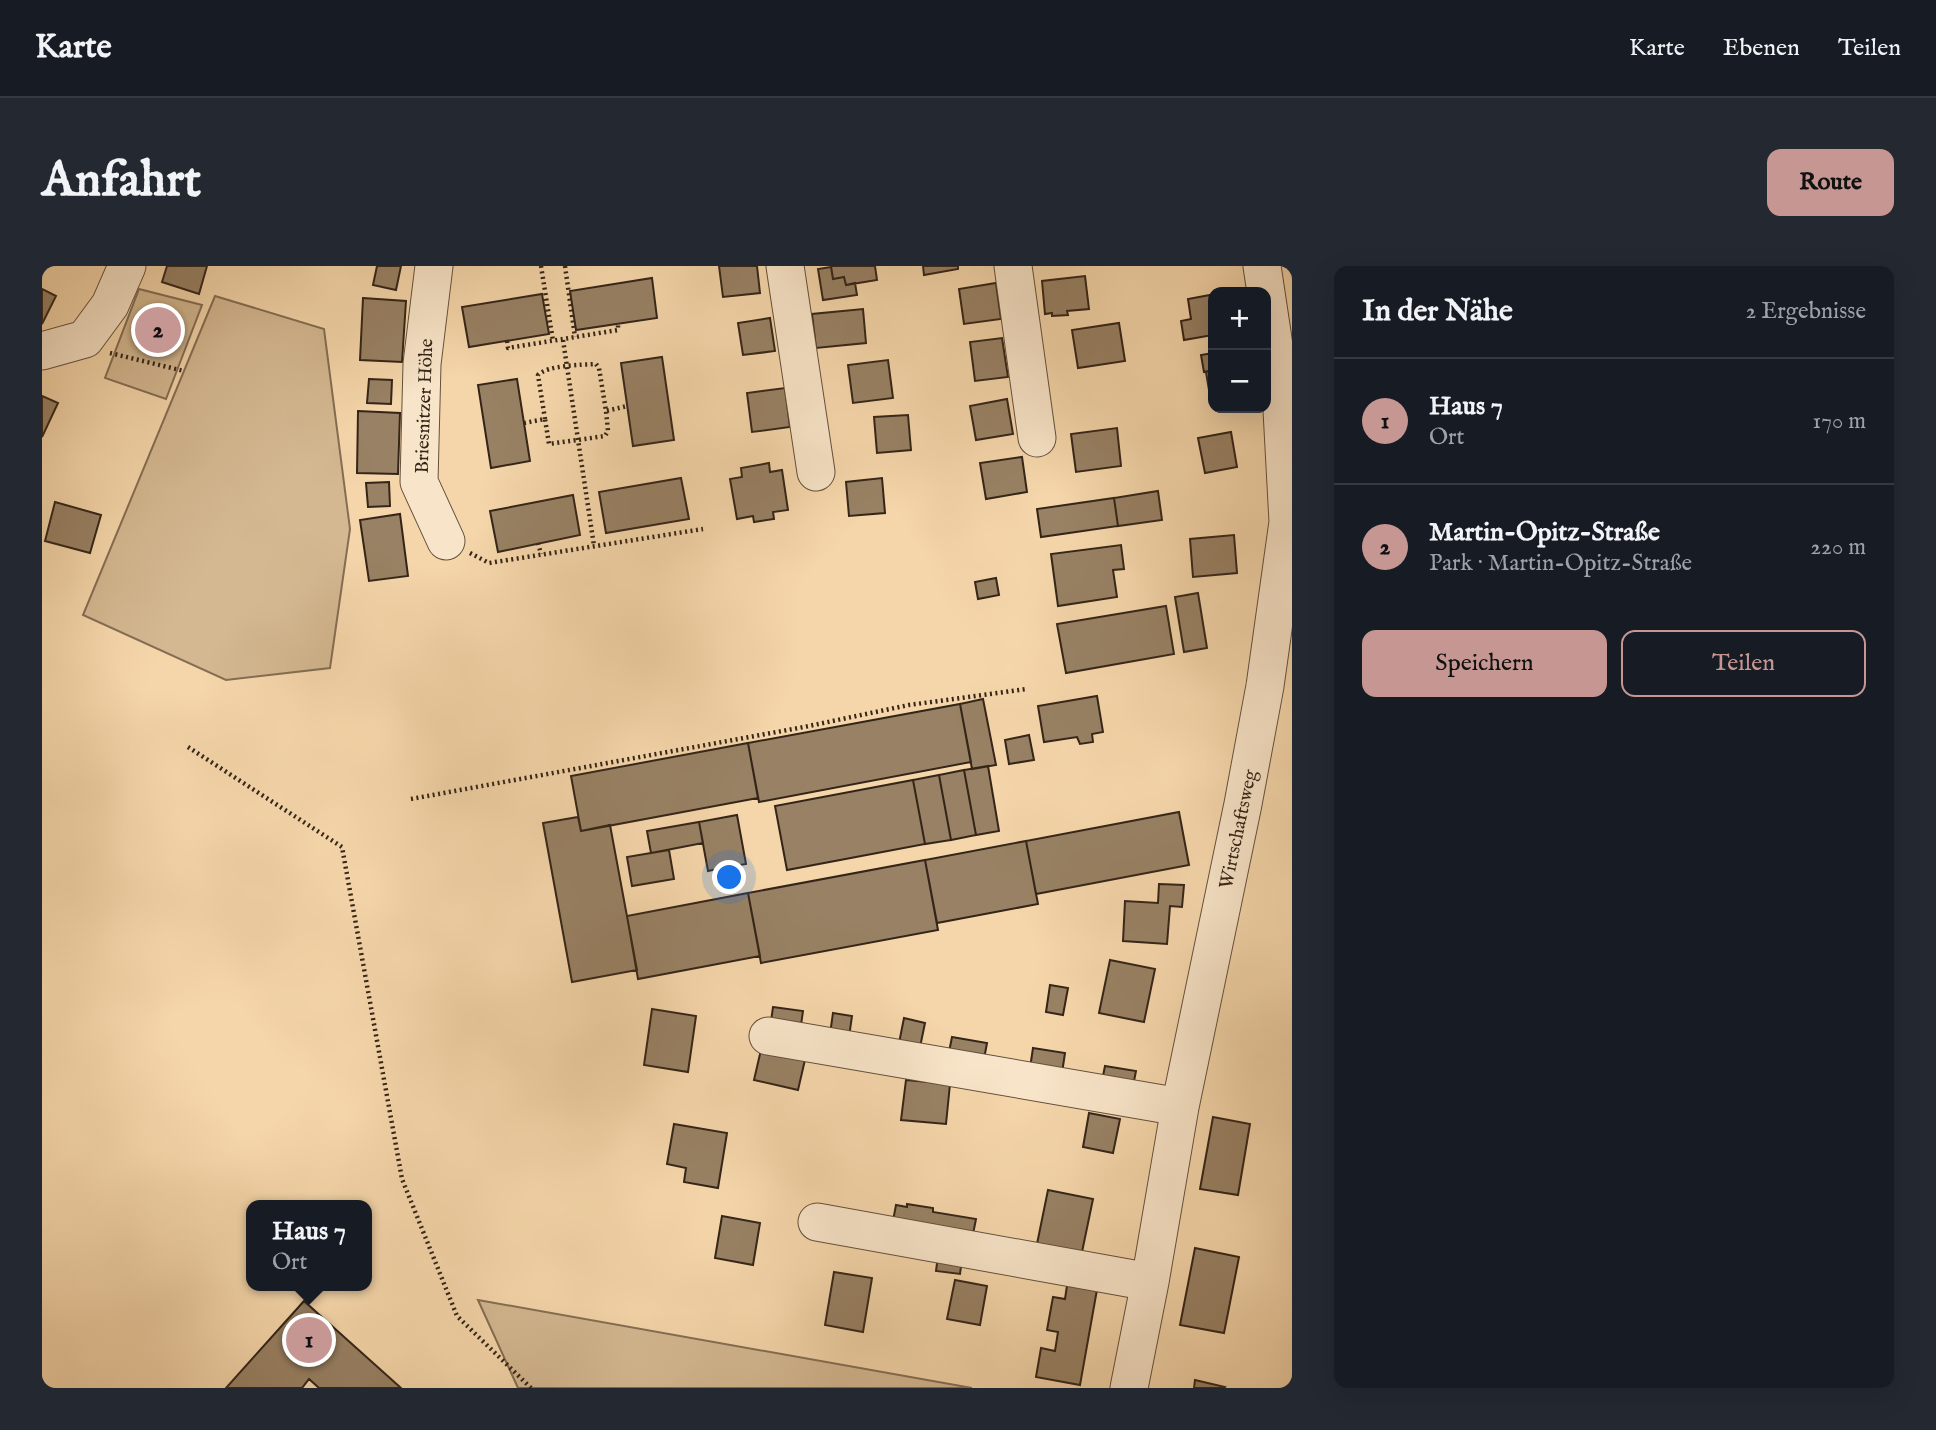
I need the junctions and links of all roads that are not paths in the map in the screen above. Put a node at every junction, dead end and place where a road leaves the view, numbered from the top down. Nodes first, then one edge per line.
1 (127, 266) edge
2 (434, 266) edge
3 (785, 266) edge
4 (1013, 266) edge
5 (1262, 266) edge
6 (42, 351) edge
7 (1037, 438) dead end
8 (816, 472) dead end
9 (446, 541) road end
10 (768, 1036) dead end
11 (1180, 1107) junction
12 (817, 1222) dead end
13 (1150, 1282) junction
14 (1129, 1388) edge

1 - 6 street
2 - 9 street, Briesnitzer Höhe
3 - 8 street
4 - 7 street
5 - 11 street, Wirtschaftsweg
10 - 11 street
11 - 13 street, Wirtschaftsweg
12 - 13 street
13 - 14 street, Wirtschaftsweg

